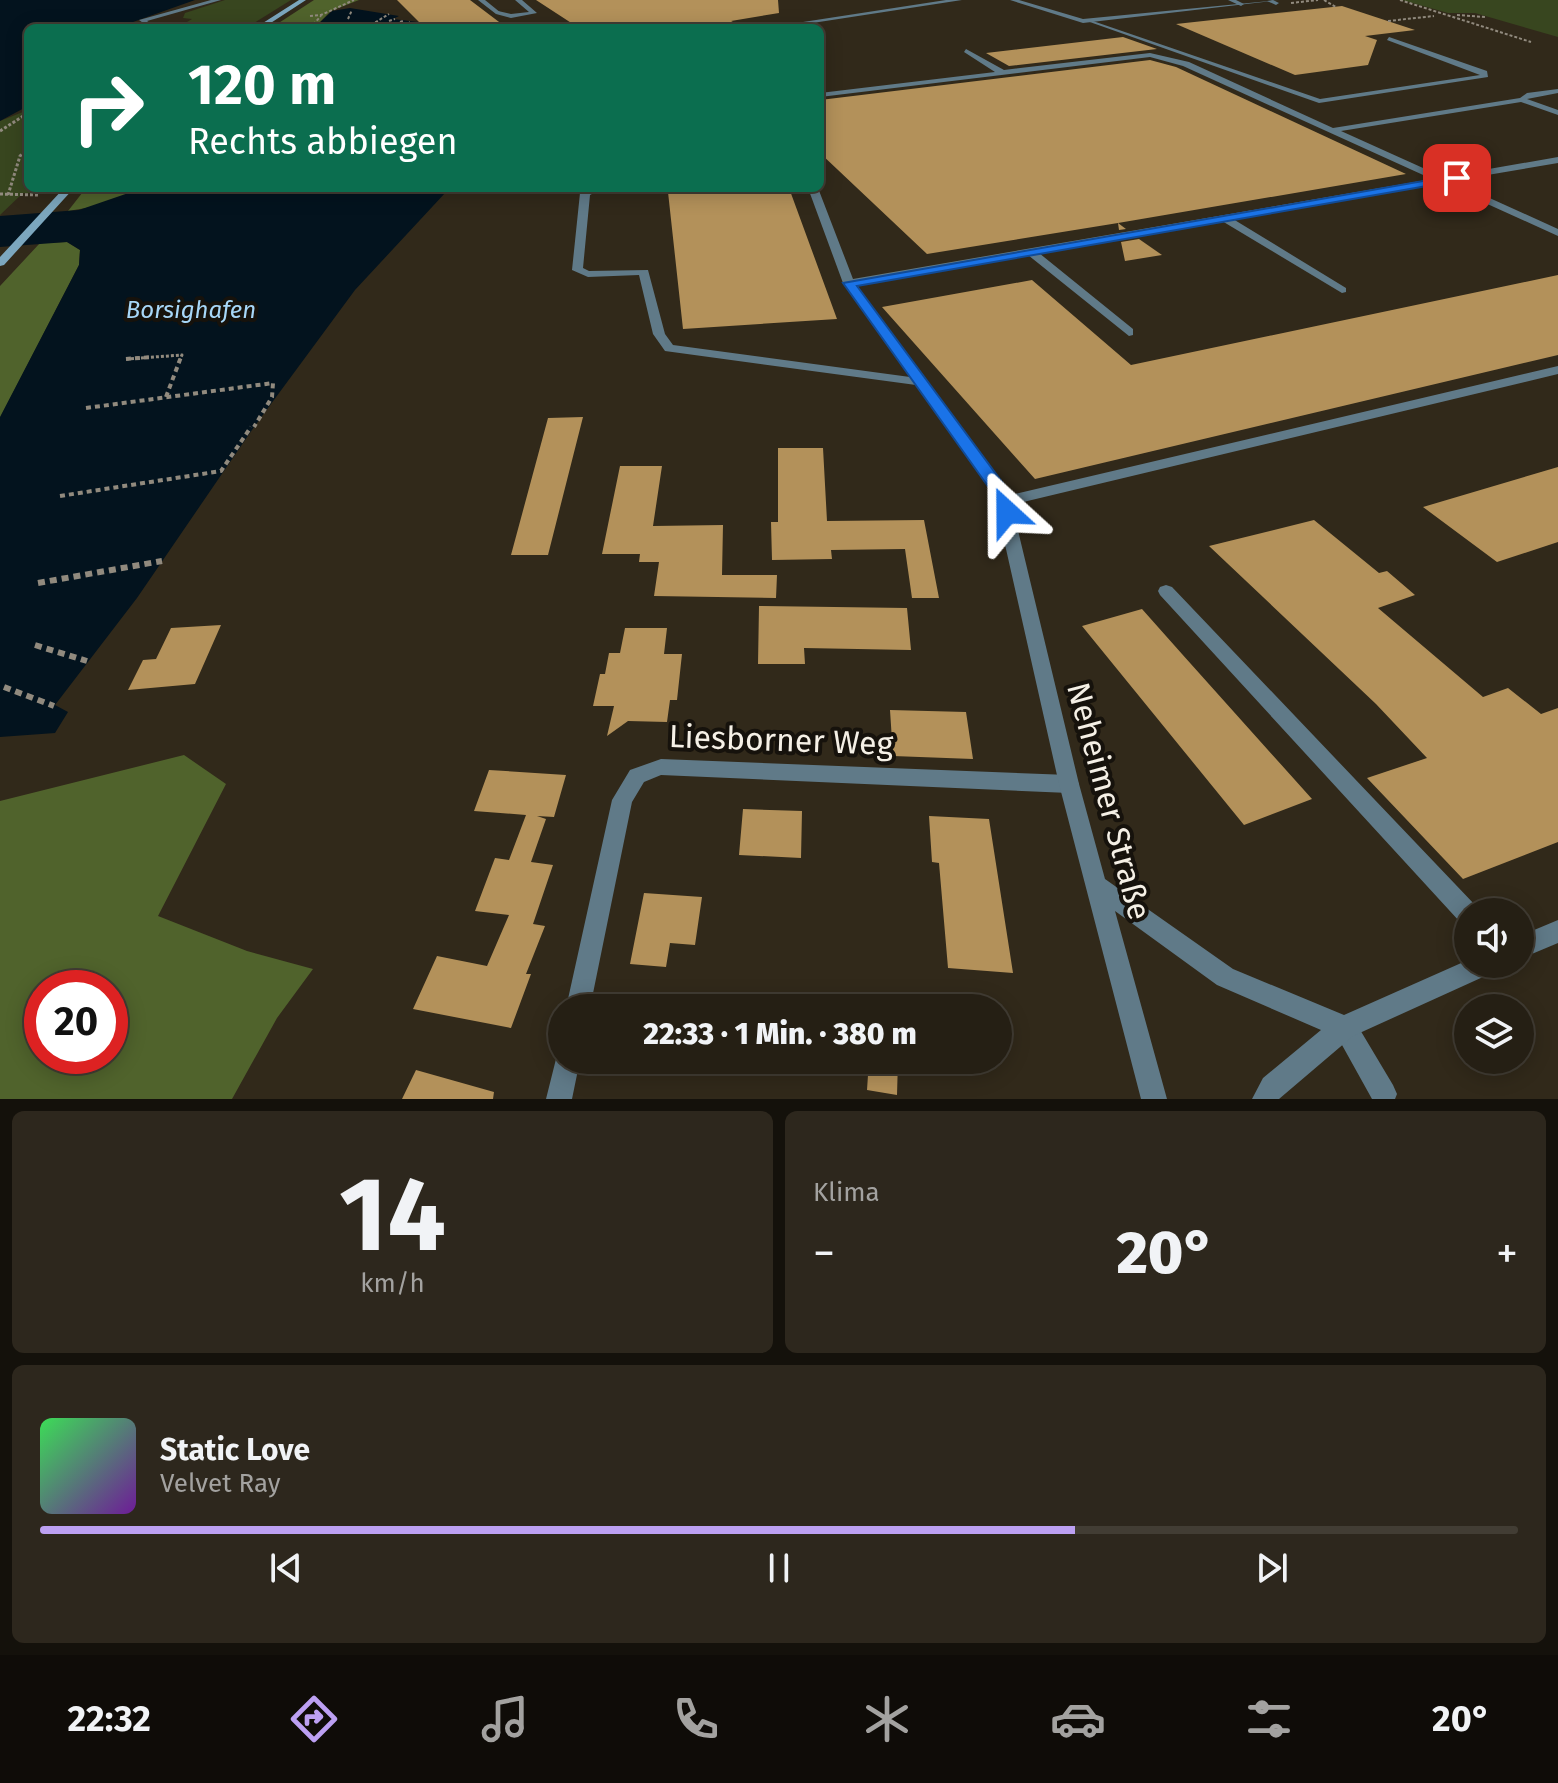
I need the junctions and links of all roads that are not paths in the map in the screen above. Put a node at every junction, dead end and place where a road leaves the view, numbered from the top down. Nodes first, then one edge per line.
1 (218, 0) edge
2 (303, 0) edge
3 (481, 0) edge
4 (518, 0) edge
5 (959, 0) edge
6 (1013, 0) edge
7 (1231, 0) edge
8 (876, 1) edge
9 (1274, 1) edge
10 (1241, 4) junction
11 (900, 10) junction
12 (511, 16) junction
13 (1089, 20) junction
14 (148, 24) edge
15 (264, 24) edge
16 (521, 24) edge
17 (797, 24) edge
18 (1108, 36) dead end
19 (1389, 39) dead end
20 (1122, 42) dead end
21 (1136, 49) dead end
22 (966, 51) dead end
23 (1150, 55) junction
24 (1003, 73) junction
25 (1558, 91) edge
26 (824, 95) edge
27 (1522, 100) junction
28 (1558, 113) edge
29 (1334, 130) junction
30 (1558, 160) edge
31 (1442, 181) junction
32 (65, 192) edge
33 (588, 192) edge
34 (815, 192) edge
35 (1223, 218) junction
36 (1558, 233) edge
37 (1031, 252) junction
38 (0, 263) edge
39 (849, 283) junction
40 (1342, 290) dead end
41 (1129, 332) dead end
42 (1558, 370) edge
43 (921, 382) junction
44 (1007, 510) junction
45 (1166, 591) dead end
46 (1069, 784) junction
47 (1098, 886) junction
48 (1454, 899) edge
49 (1558, 931) edge
50 (1534, 942) edge
51 (1454, 978) edge
52 (581, 994) edge
53 (1344, 1027) junction
54 (564, 1074) edge
55 (1384, 1094) dead end
56 (559, 1099) edge
57 (1154, 1099) edge
58 (1265, 1099) edge

1 - 14 street
2 - 15 street
3 - 12 street
4 - 12 street
5 - 11 street
6 - 13 street
7 - 10 street
8 - 11 street
9 - 10 street
10 - 13 street
11 - 17 street
12 - 16 street
13 - 19 street
18 - 20 street
21 - 23 street
22 - 24 street
23 - 24 street
23 - 29 street
24 - 26 street
25 - 27 street
27 - 28 street
27 - 29 street
29 - 31 street
30 - 31 street
31 - 35 street
31 - 36 street
32 - 38 street
33 - 43 street
34 - 39 street
35 - 37 street
35 - 40 street
37 - 39 street
37 - 41 street
39 - 43 street
42 - 44 street
43 - 44 street
44 - 46 street, Neheimer Straße
45 - 48 street
46 - 47 street, Neheimer Straße
46 - 52 street, Liesborner Weg
47 - 53 street
47 - 57 street, Neheimer Straße
49 - 50 street
51 - 53 street
53 - 55 street
53 - 58 street
54 - 56 street

